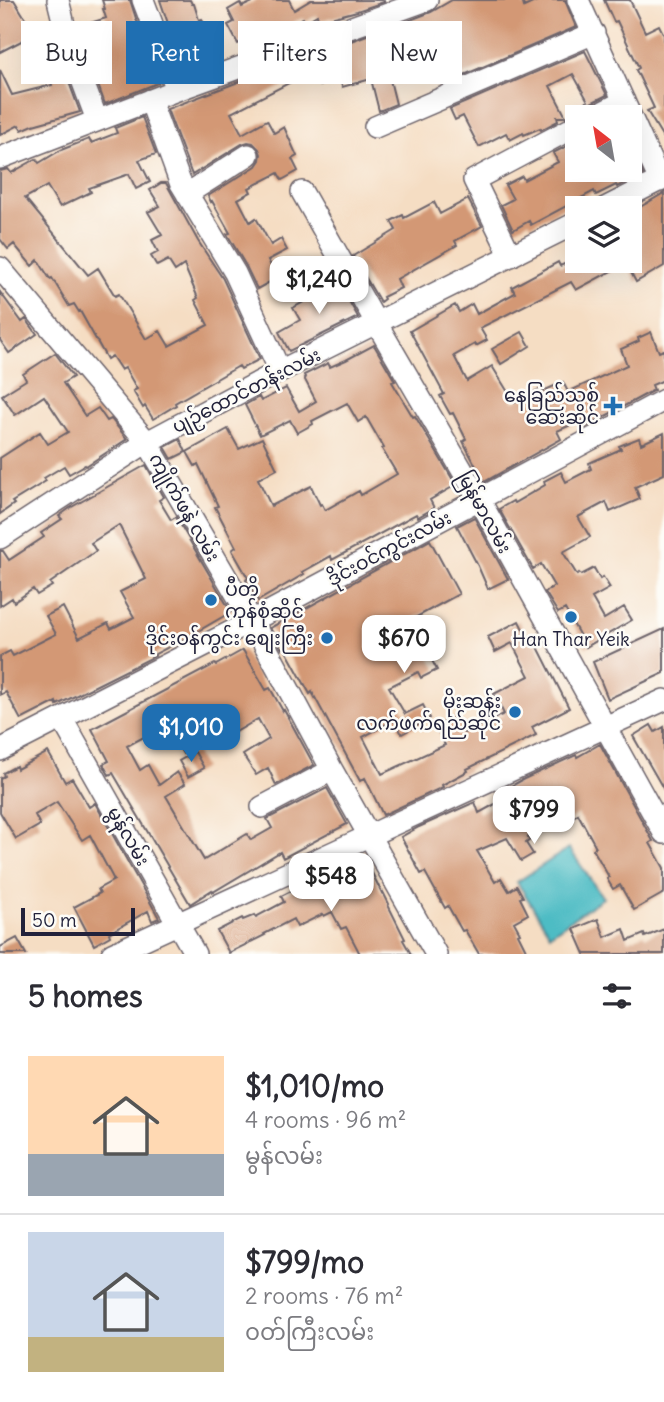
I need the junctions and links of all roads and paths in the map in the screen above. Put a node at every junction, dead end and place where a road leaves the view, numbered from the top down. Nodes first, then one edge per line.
1 (58, 0) edge
2 (143, 0) edge
3 (427, 0) edge
4 (578, 0) edge
5 (594, 33) junction
6 (177, 90) junction
7 (150, 100) junction
8 (624, 101) junction
9 (616, 105) edge
10 (97, 120) junction
11 (375, 127) dead end
12 (565, 132) edge
13 (248, 155) dead end
14 (0, 158) edge
15 (662, 179) edge
16 (302, 192) dead end
17 (187, 194) junction
18 (629, 196) edge
19 (565, 229) edge
20 (511, 256) junction
21 (0, 268) edge
22 (377, 324) junction
23 (281, 371) junction
24 (664, 400) edge
25 (147, 442) junction
26 (479, 499) junction
27 (0, 537) edge
28 (252, 621) junction
29 (664, 700) edge
30 (62, 719) junction
31 (605, 727) junction
32 (0, 750) edge
33 (332, 770) junction
34 (262, 807) dead end
35 (664, 833) edge
36 (369, 836) junction
37 (178, 924) junction
38 (112, 954) edge
39 (195, 954) edge
40 (436, 954) edge

1 - 10 street
2 - 6 street
3 - 6 street
4 - 5 street
5 - 8 street
5 - 11 street
6 - 7 street
7 - 10 street
7 - 17 street
8 - 9 street
8 - 15 street
10 - 14 street
12 - 20 street
13 - 17 street
15 - 18 street
16 - 22 street, မြန်မာလမ်း
17 - 23 street
19 - 20 street, ပျဉ်ထောင်တန်းလမ်း
20 - 22 street, ပျဉ်ထောင်တန်းလမ်း
21 - 25 street, ကျိုက်ဖနဲ လမ်း
22 - 23 street, ပျဉ်ထောင်တန်းလမ်း
22 - 26 street, မြန်မာလမ်း
23 - 25 street, ပျဉ်ထောင်တန်းလမ်း
24 - 26 street, ဒိုင်းဝင်ကွင်းလမ်း
25 - 27 street, ပျဉ်ထောင်တန်းလမ်း
25 - 28 street, ကျိုက်ဖနဲ လမ်း
26 - 28 street, ဒိုင်းဝင်ကွင်းလမ်း
26 - 31 street, မြန်မာလမ်း
28 - 30 street, ဒိုင်းဝင်ကွင်းလမ်း
28 - 33 street, ကျိုက်ဖနဲ လမ်း
29 - 31 street
30 - 32 street, ဒိုင်းဝင်ကွင်းလမ်း
30 - 37 street, မွန်လမ်း
31 - 35 street, မြန်မာလမ်း
31 - 36 street
33 - 34 street
33 - 36 street, ကျိုက်ဖနဲ လမ်း
36 - 37 street
36 - 40 street, ကျိုက်ဖနဲ လမ်း
37 - 38 street
37 - 39 street, မွန်လမ်း

